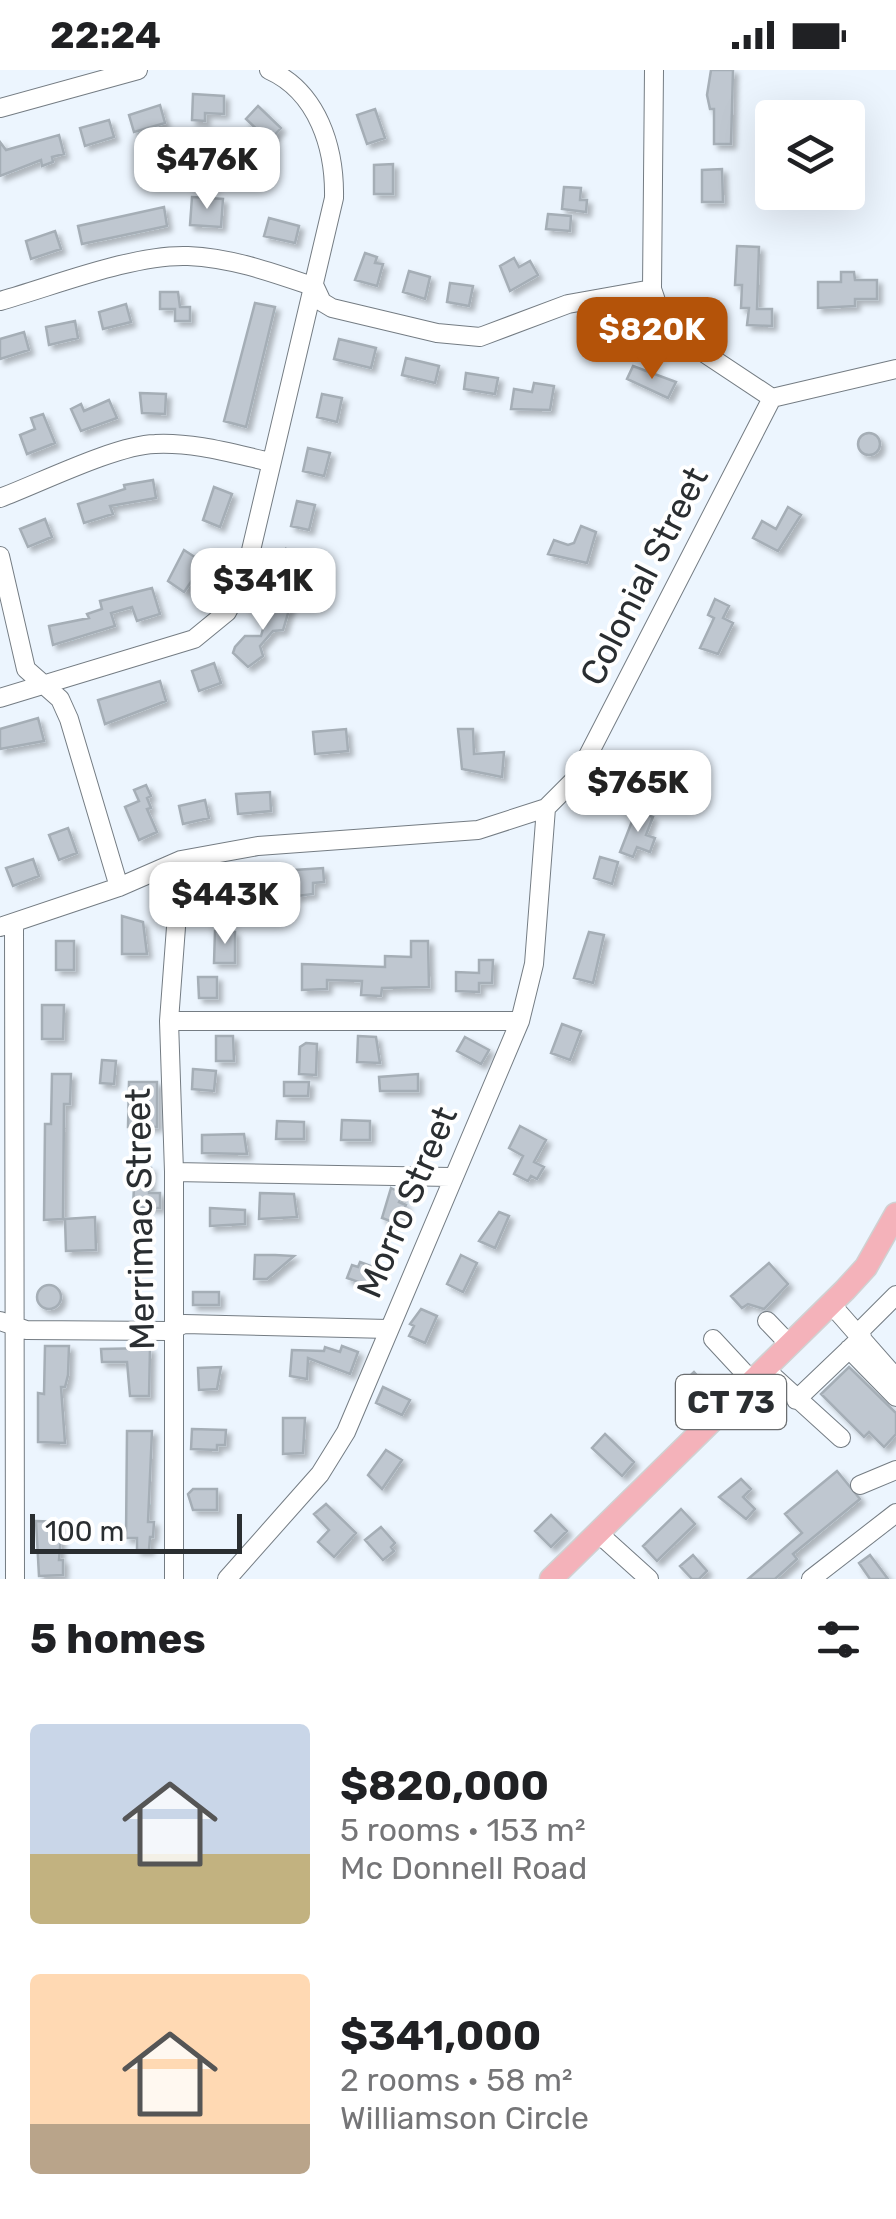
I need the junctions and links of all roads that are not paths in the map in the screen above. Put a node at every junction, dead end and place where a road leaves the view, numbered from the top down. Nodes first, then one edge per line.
1 (61, 70) edge
2 (138, 70) edge
3 (268, 70) edge
4 (654, 70) edge
5 (66, 90) junction
6 (0, 108) edge
7 (316, 288) junction
8 (652, 289) junction
9 (0, 301) edge
10 (896, 369) edge
11 (772, 398) junction
12 (271, 462) junction
13 (0, 498) edge
14 (0, 556) edge
15 (44, 685) junction
16 (0, 698) edge
17 (546, 808) junction
18 (181, 860) junction
19 (119, 888) junction
20 (7, 925) edge
21 (169, 1021) junction
22 (520, 1021) junction
23 (174, 1172) junction
24 (450, 1177) junction
25 (896, 1214) edge
26 (896, 1296) edge
27 (832, 1304) junction
28 (767, 1321) dead end
29 (7, 1323) edge
30 (174, 1328) junction
31 (388, 1328) junction
32 (713, 1339) dead end
33 (856, 1340) junction
34 (790, 1345) junction
35 (759, 1375) junction
36 (896, 1378) edge
37 (896, 1396) edge
38 (796, 1400) junction
39 (841, 1438) dead end
40 (896, 1470) edge
41 (860, 1485) dead end
42 (896, 1513) edge
43 (598, 1534) junction
44 (15, 1579) edge
45 (174, 1579) edge
46 (227, 1579) edge
47 (551, 1579) edge
48 (649, 1579) edge
49 (811, 1579) edge

1 - 5 street
2 - 5 street
3 - 7 street
4 - 8 street
5 - 6 street
7 - 8 street
7 - 9 street
7 - 12 street
8 - 11 street
10 - 11 street
11 - 17 street, Colonial Street
12 - 13 street
12 - 15 street
14 - 15 street
15 - 16 street
15 - 19 street
17 - 18 street, Colonial Street
17 - 22 street, Morro Street
18 - 19 street, Colonial Street
18 - 21 street, Merrimac Street
19 - 20 street, Colonial Street
20 - 29 street
21 - 22 street
21 - 23 street, Merrimac Street
22 - 24 street, Morro Street
23 - 24 street
23 - 30 street, Merrimac Street
24 - 31 street, Morro Street
25 - 27 main road, CT 73
26 - 33 street
27 - 33 street
27 - 34 main road, CT 73
28 - 34 street
29 - 30 street
29 - 44 street
30 - 31 street
30 - 45 street, Merrimac Street
31 - 46 street, Morro Street
32 - 35 street
33 - 36 street
33 - 37 street
33 - 38 street
34 - 35 main road, CT 73
35 - 38 street
35 - 43 main road, CT 73
38 - 39 street
40 - 41 street
42 - 49 street
43 - 47 main road, CT 73
43 - 48 street

